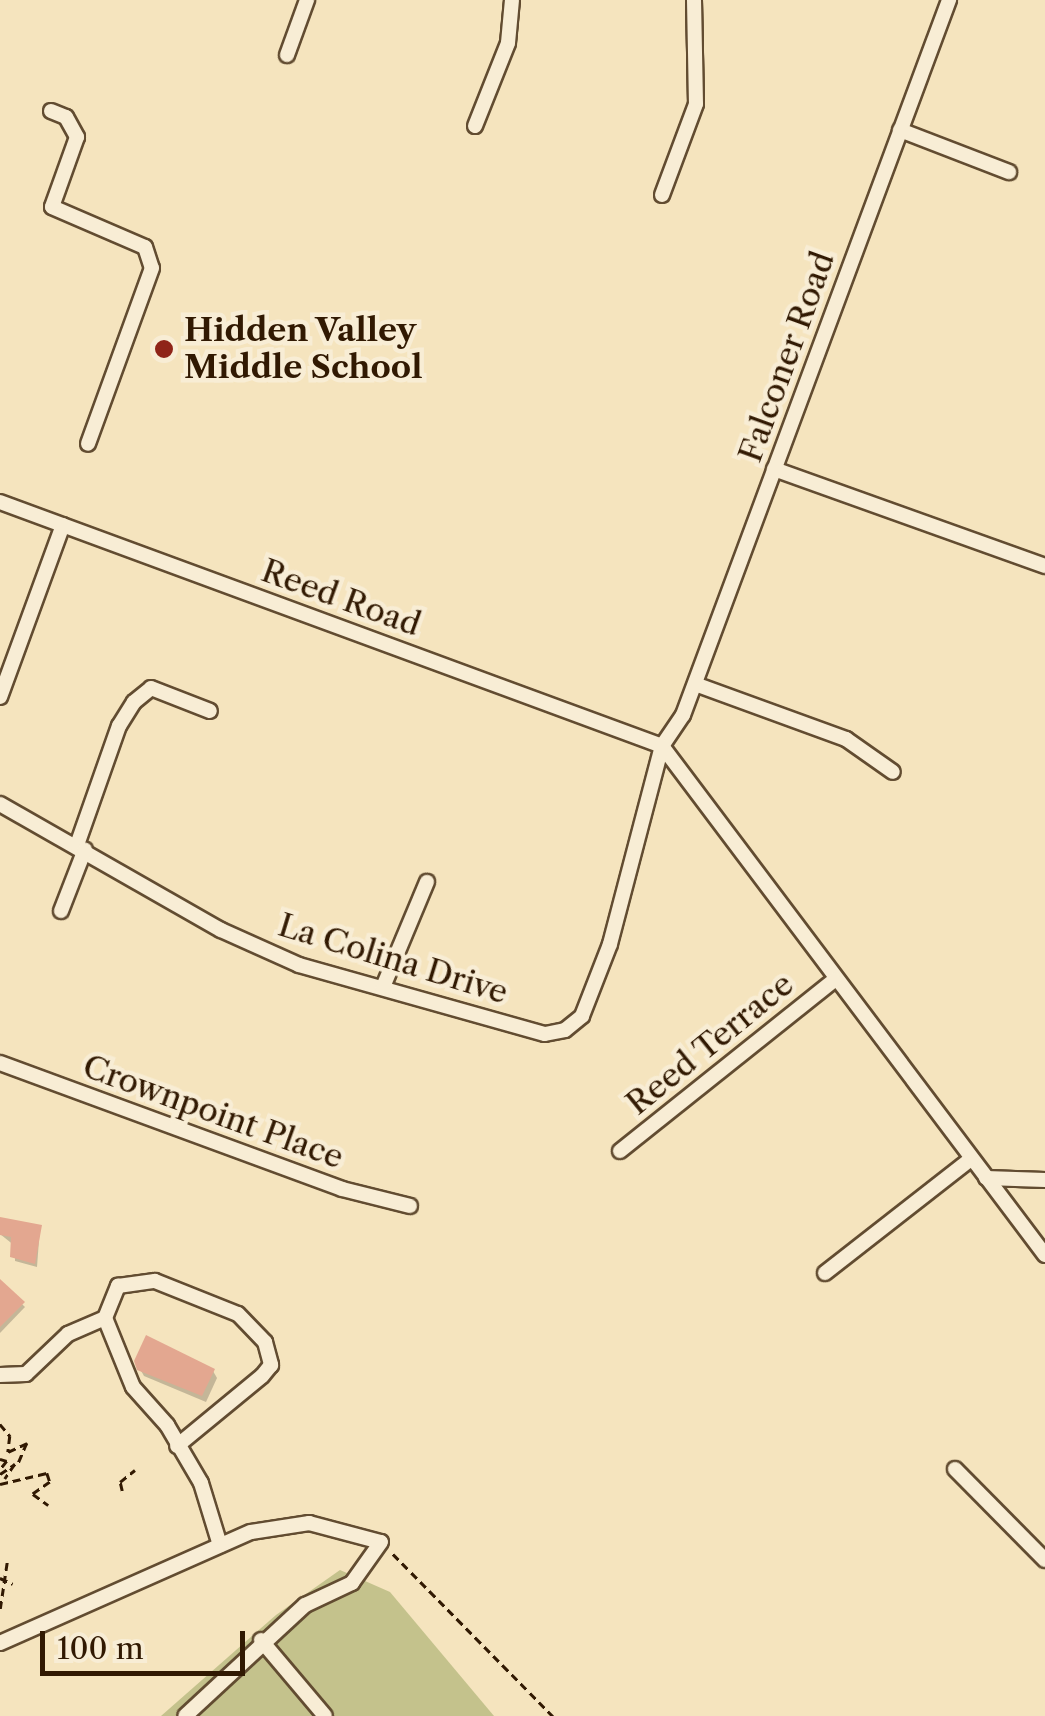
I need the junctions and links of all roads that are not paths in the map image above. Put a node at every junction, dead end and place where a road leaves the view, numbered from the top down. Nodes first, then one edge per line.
1 (306, 0) edge
2 (512, 0) edge
3 (694, 0) edge
4 (948, 0) edge
5 (287, 55) dead end
6 (52, 111) dead end
7 (475, 126) dead end
8 (900, 130) junction
9 (1009, 172) dead end
10 (662, 195) dead end
11 (88, 444) dead end
12 (774, 469) junction
13 (0, 502) edge
14 (63, 525) junction
15 (1045, 566) edge
16 (695, 684) junction
17 (0, 697) edge
18 (210, 710) dead end
19 (662, 746) junction
20 (893, 772) dead end
21 (0, 804) edge
22 (81, 847) junction
23 (426, 882) dead end
24 (61, 911) dead end
25 (834, 980) junction
26 (383, 988) junction
27 (0, 1063) edge
28 (620, 1151) dead end
29 (971, 1159) junction
30 (986, 1178) junction
31 (1045, 1180) edge
32 (410, 1206) dead end
33 (1045, 1255) edge
34 (825, 1274) dead end
35 (105, 1318) junction
36 (0, 1375) edge
37 (178, 1446) junction
38 (955, 1469) dead end
39 (220, 1545) junction
40 (1045, 1560) edge
41 (262, 1640) junction
42 (0, 1644) edge
43 (185, 1716) edge
44 (324, 1716) edge

1 - 5 street
2 - 7 street
3 - 10 street
4 - 8 street, Falconer Road
6 - 11 street
8 - 9 street
8 - 12 street, Falconer Road
12 - 15 street
12 - 16 street, Falconer Road
13 - 14 street, Reed Road
14 - 17 street
14 - 19 street, Reed Road
16 - 19 street, Falconer Road
16 - 20 street
18 - 22 street
19 - 25 street
19 - 26 street, La Colina Drive
21 - 22 street, La Colina Drive
22 - 24 street
22 - 26 street, La Colina Drive
23 - 26 street
25 - 28 street, Reed Terrace
25 - 29 street
27 - 32 street, Crownpoint Place
29 - 30 street
29 - 34 street
30 - 31 street
30 - 33 street
35 - 36 street
35 - 37 street
35 - 37 street
37 - 39 street
38 - 40 street
39 - 41 street
39 - 42 street
41 - 43 street
41 - 44 street

